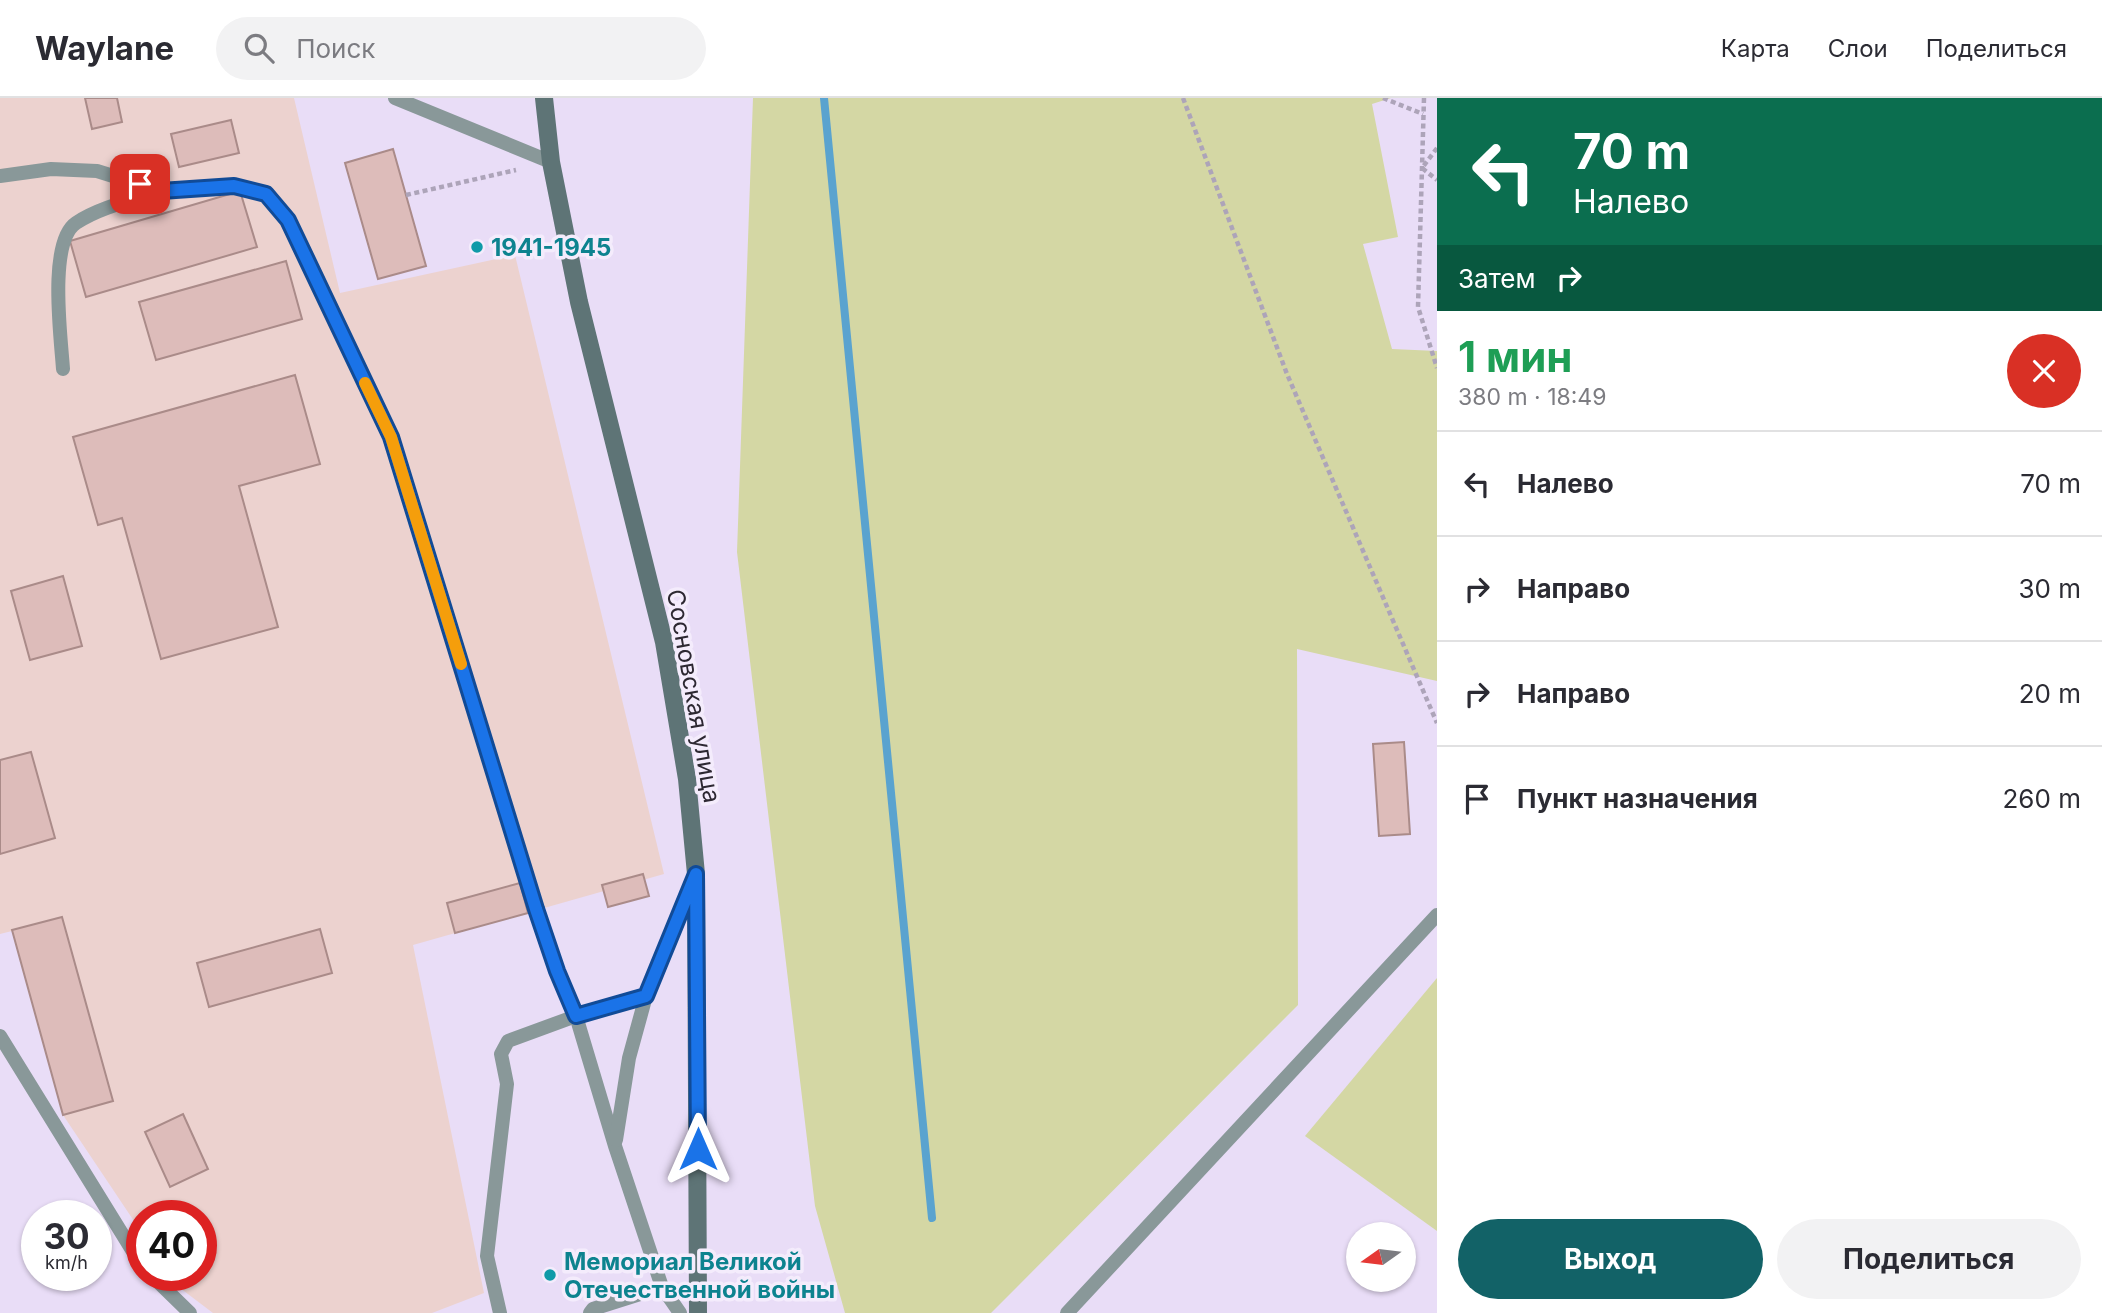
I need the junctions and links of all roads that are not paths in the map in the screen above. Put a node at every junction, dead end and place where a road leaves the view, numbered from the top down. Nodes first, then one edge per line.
1 (395, 98) edge
2 (544, 98) edge
3 (551, 162) junction
4 (0, 176) edge
5 (161, 191) junction
6 (63, 369) dead end
7 (696, 874) junction
8 (1437, 915) edge
9 (646, 996) junction
10 (576, 1016) junction
11 (0, 1035) edge
12 (615, 1146) junction
13 (126, 1240) edge
14 (662, 1287) junction
15 (167, 1291) edge
16 (190, 1313) edge
17 (500, 1313) edge
18 (590, 1313) edge
19 (680, 1313) edge
20 (698, 1313) edge
21 (1068, 1313) edge

1 - 3 lane
2 - 3 street, Сосновская улица
3 - 7 street, Сосновская улица
4 - 5 lane
5 - 6 lane
5 - 10 lane
7 - 9 lane
7 - 20 street, Сосновская улица
8 - 21 lane
9 - 10 lane
9 - 12 lane
10 - 12 lane
10 - 17 lane
11 - 13 lane
12 - 14 lane
14 - 18 lane
14 - 19 lane
15 - 16 lane

